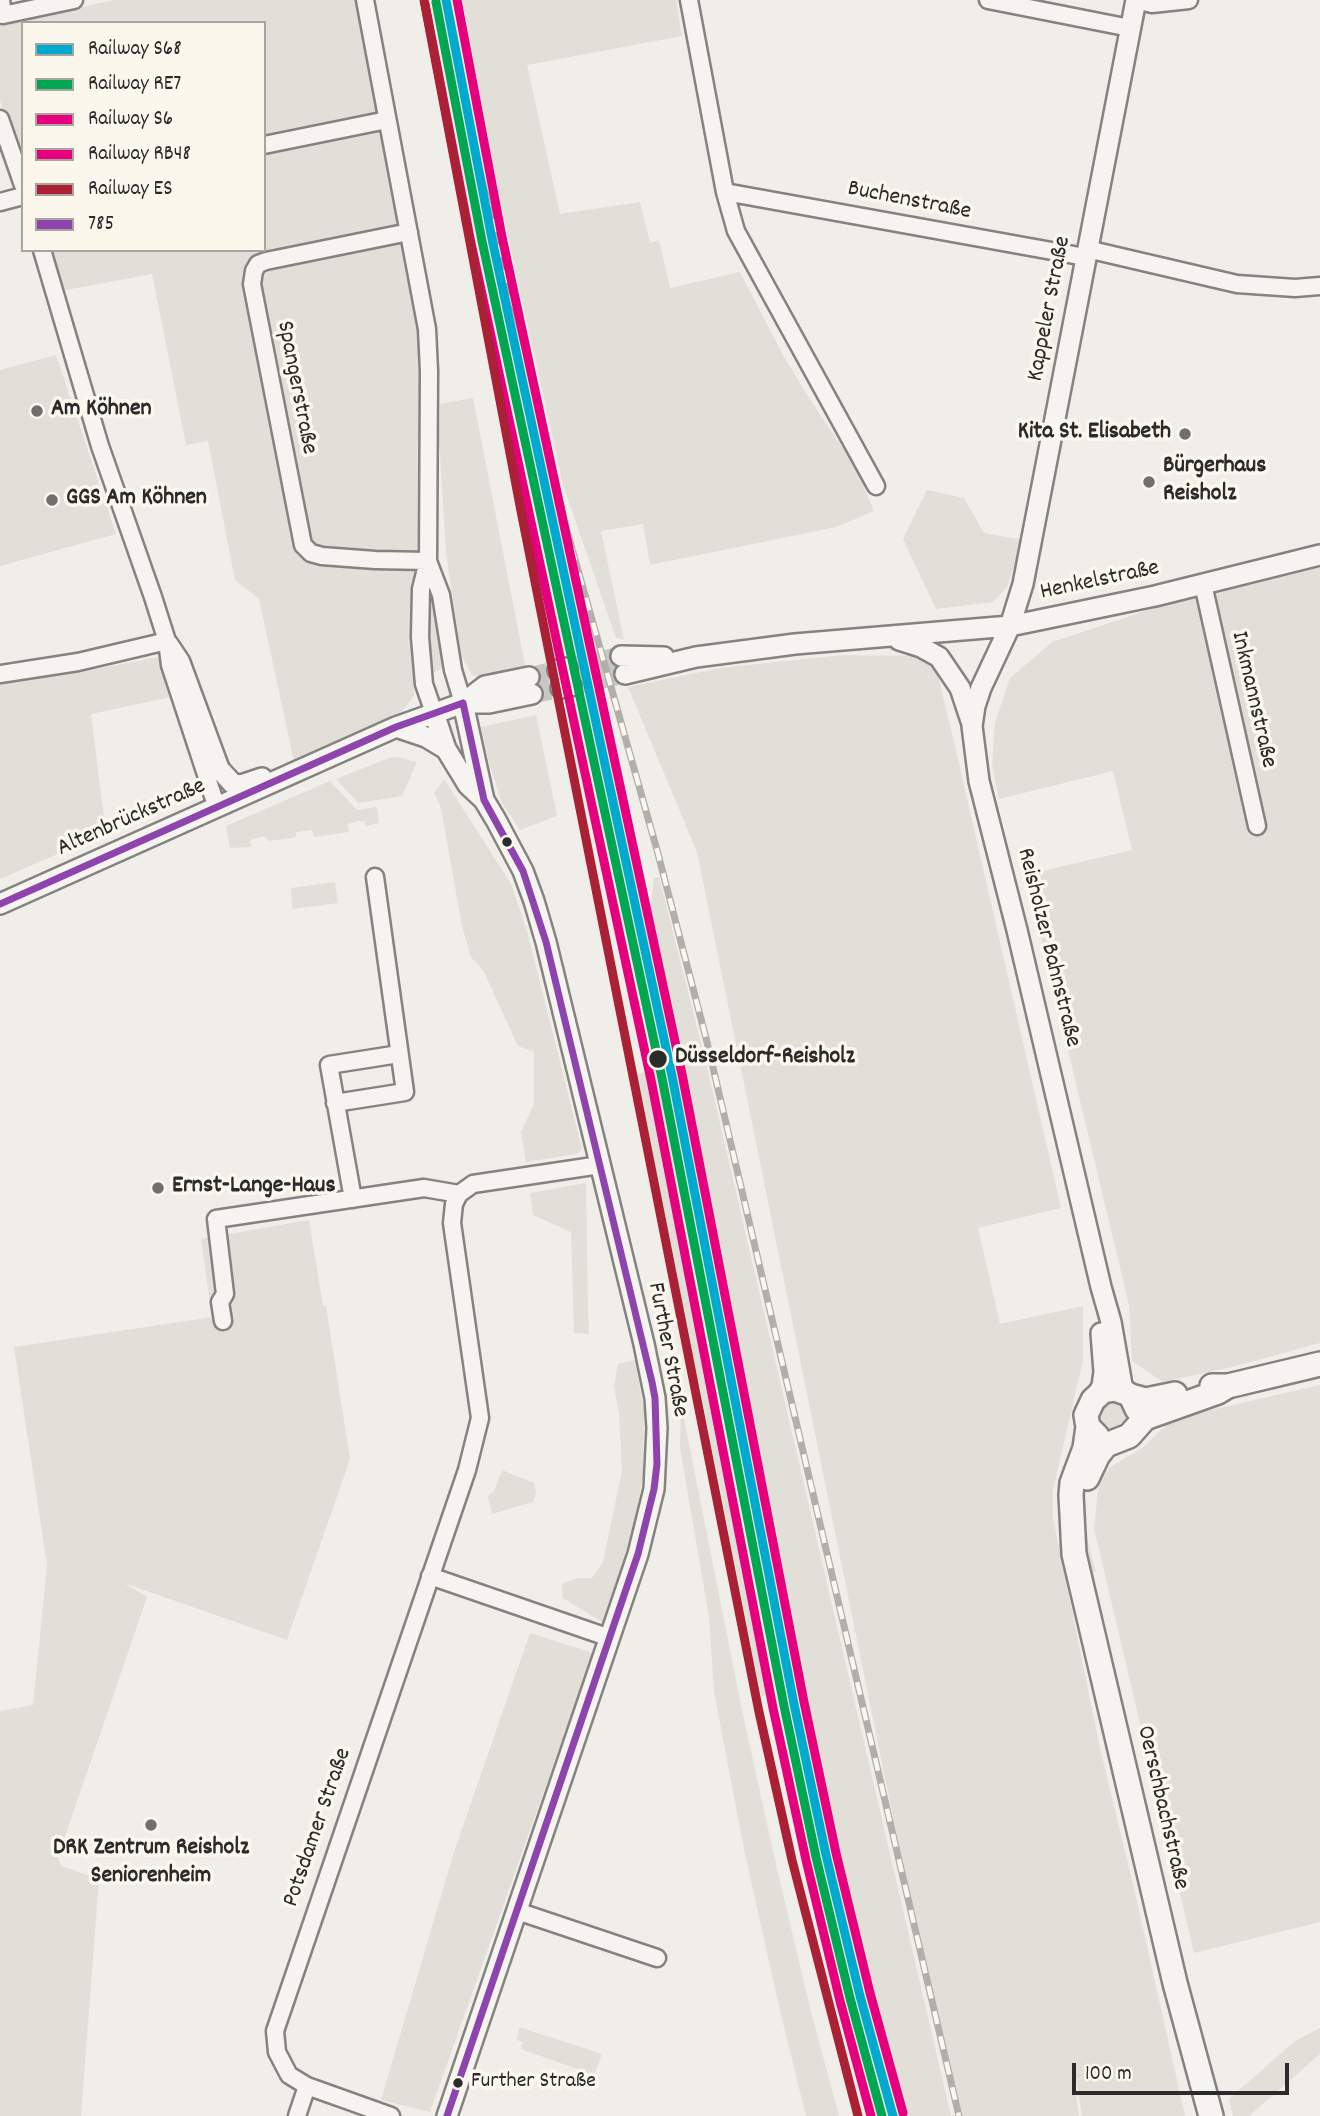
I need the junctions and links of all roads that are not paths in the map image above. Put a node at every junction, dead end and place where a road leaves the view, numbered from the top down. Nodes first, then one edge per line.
1 (1, 0) edge
2 (365, 0) edge
3 (689, 0) edge
4 (988, 0) edge
5 (1137, 0) edge
6 (1189, 0) edge
7 (66, 1) edge
8 (1130, 28) junction
9 (0, 119) edge
10 (387, 120) junction
11 (266, 145) edge
12 (21, 179) edge
13 (725, 192) junction
14 (21, 197) edge
15 (0, 202) edge
16 (408, 232) junction
17 (43, 252) edge
18 (1086, 253) junction
19 (1320, 286) edge
20 (876, 486) dead end
21 (1320, 555) edge
22 (428, 561) junction
23 (1203, 584) junction
24 (1010, 626) junction
25 (887, 636) junction
26 (167, 641) junction
27 (623, 665) tunnel mouth
28 (0, 674) edge
29 (531, 685) tunnel mouth
30 (463, 703) junction
31 (434, 713) junction
32 (972, 726) junction
33 (396, 727) junction
34 (446, 749) junction
35 (222, 772) joint
36 (284, 778) junction
37 (484, 800) junction
38 (217, 808) junction
39 (1257, 826) dead end
40 (375, 877) dead end
41 (0, 904) edge
42 (399, 1054) junction
43 (335, 1103) junction
44 (600, 1165) junction
45 (458, 1194) junction
46 (353, 1199) junction
47 (1101, 1287) junction
48 (223, 1321) dead end
49 (1320, 1364) edge
50 (1228, 1386) junction
51 (1128, 1394) junction
52 (1097, 1395) junction
53 (1088, 1427) junction
54 (1125, 1435) junction
55 (1073, 1510) junction
56 (430, 1576) junction
57 (610, 1638) junction
58 (517, 1911) junction
59 (657, 1958) dead end
60 (307, 2086) junction
61 (296, 2116) edge
62 (391, 2116) edge
63 (447, 2116) edge
64 (1211, 2116) edge

1 - 7 street
2 - 10 street
3 - 13 street
4 - 8 street
5 - 6 street
5 - 8 street, Kappeler Straße
8 - 18 street, Kappeler Straße
9 - 12 street
10 - 11 street
10 - 16 street
13 - 18 street, Buchenstraße
13 - 20 street
14 - 15 street
16 - 22 street
16 - 22 street, Spangerstraße
17 - 26 street
18 - 19 street, Buchenstraße
18 - 24 street, Kappeler Straße
21 - 23 street, Henkelstraße
22 - 30 street
22 - 31 street
23 - 24 street, Henkelstraße
23 - 39 street, Inkmannstraße
24 - 25 street, Henkelstraße
24 - 32 street, Reisholzer Bahnstraße
25 - 27 street, Henkelstraße
25 - 32 street, Henkelstraße
26 - 28 street
26 - 35 street
26 - 38 street
29 - 30 street
30 - 31 street, Altenbrückstraße
30 - 37 street, Further Straße
31 - 33 street, Altenbrückstraße
31 - 34 street, Further Straße
32 - 47 street, Reisholzer Bahnstraße
33 - 34 street
33 - 36 street, Altenbrückstraße
34 - 37 street, Further Straße
35 - 36 street, Altenbrückstraße
36 - 38 street, Altenbrückstraße
37 - 44 street, Further Straße
38 - 41 street, Altenbrückstraße
40 - 42 street
42 - 43 street
42 - 43 street
43 - 46 street
44 - 45 street
44 - 57 street, Further Straße
45 - 46 street
45 - 56 street, Potsdamer Straße
46 - 48 street
47 - 51 street, Reisholzer Bahnstraße
47 - 52 street, Reisholzer Bahnstraße
49 - 50 main road
50 - 51 main road
50 - 54 main road
51 - 52 main road
51 - 54 main road, Reisholzer Bahnstraße
52 - 53 main road, Reisholzer Bahnstraße
53 - 54 main road
53 - 55 main road, Oerschbachstraße
54 - 55 main road, Oerschbachstraße
55 - 64 main road, Oerschbachstraße
56 - 57 street
56 - 60 street, Potsdamer Straße
57 - 58 street, Further Straße
58 - 59 street
58 - 63 street, Further Straße
60 - 61 street
60 - 62 street, Potsdamer Straße

